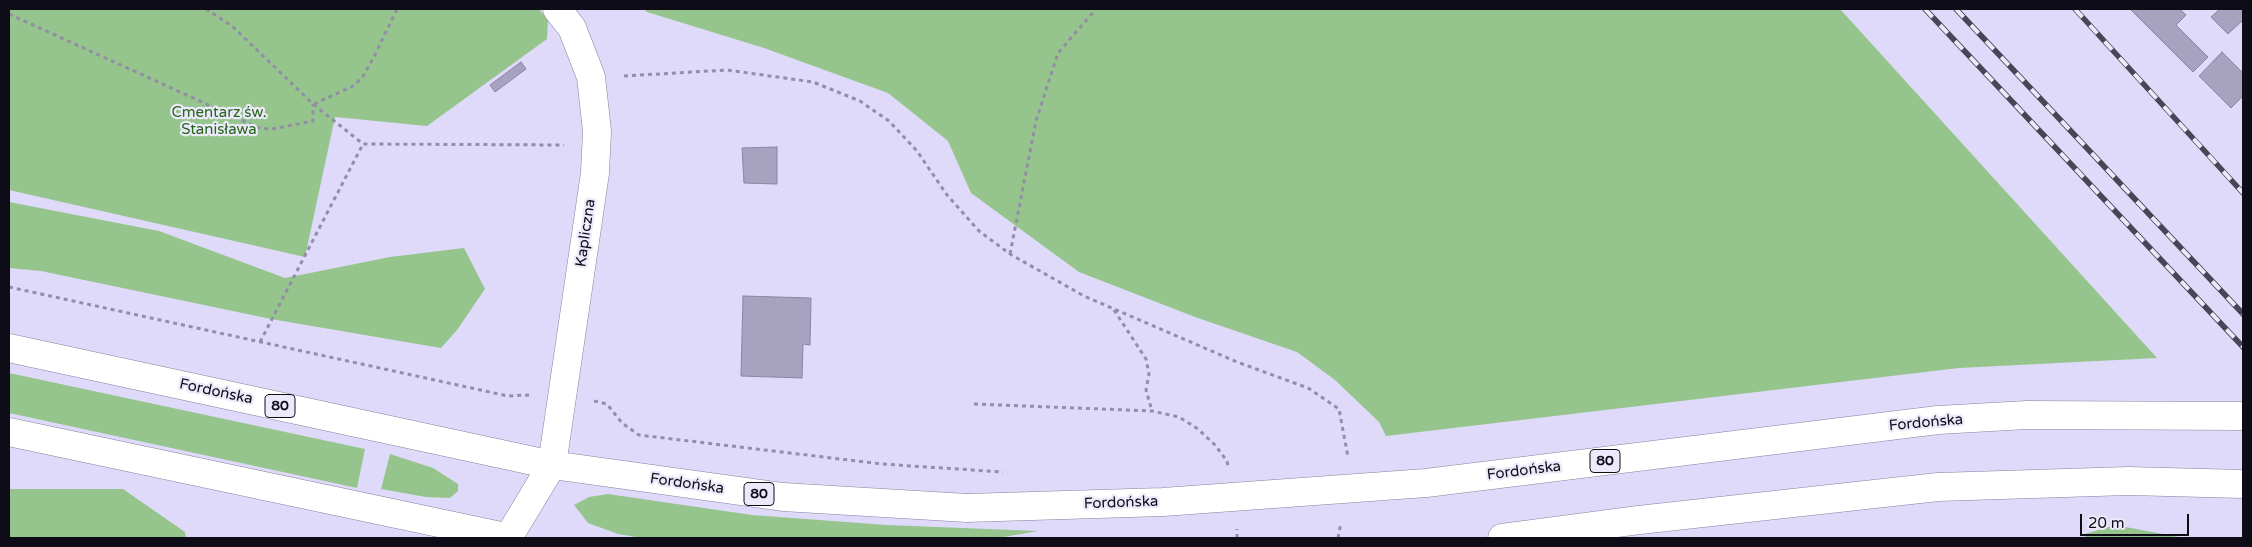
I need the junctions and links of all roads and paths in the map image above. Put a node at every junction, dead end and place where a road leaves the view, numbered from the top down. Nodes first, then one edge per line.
1 (206, 9) edge
2 (396, 9) edge
3 (557, 9) edge
4 (1096, 9) edge
5 (9, 14) edge
6 (591, 78) junction
7 (313, 104) junction
8 (363, 144) junction
9 (596, 144) junction
10 (1010, 254) junction
11 (9, 287) edge
12 (1113, 309) junction
13 (260, 342) junction
14 (9, 348) edge
15 (562, 393) junction
16 (974, 404) dead end
17 (1152, 411) junction
18 (2243, 416) edge
19 (9, 432) edge
20 (1348, 459) dead end
21 (552, 465) junction
22 (1229, 469) dead end
23 (1010, 472) dead end
24 (2243, 484) edge
25 (1238, 521) dead end
26 (1341, 521) dead end
27 (509, 538) edge
28 (1237, 538) edge
29 (1338, 538) edge
30 (1502, 538) edge

1 - 7 path
2 - 7 path
3 - 6 main road, Kapliczna
4 - 10 path
5 - 7 path
6 - 9 main road, Kapliczna
6 - 10 path
7 - 8 path
8 - 9 path
8 - 13 path
9 - 15 main road, Kapliczna
10 - 12 path
11 - 13 path
12 - 17 path
12 - 20 path
13 - 15 path
14 - 21 main road, Fordońska / 80
15 - 21 main road, Kapliczna
15 - 23 path
16 - 17 path
17 - 22 path
18 - 21 main road, Fordońska / 80, bridge
19 - 27 main road
21 - 27 main road
24 - 30 main road
25 - 28 path
26 - 29 path

